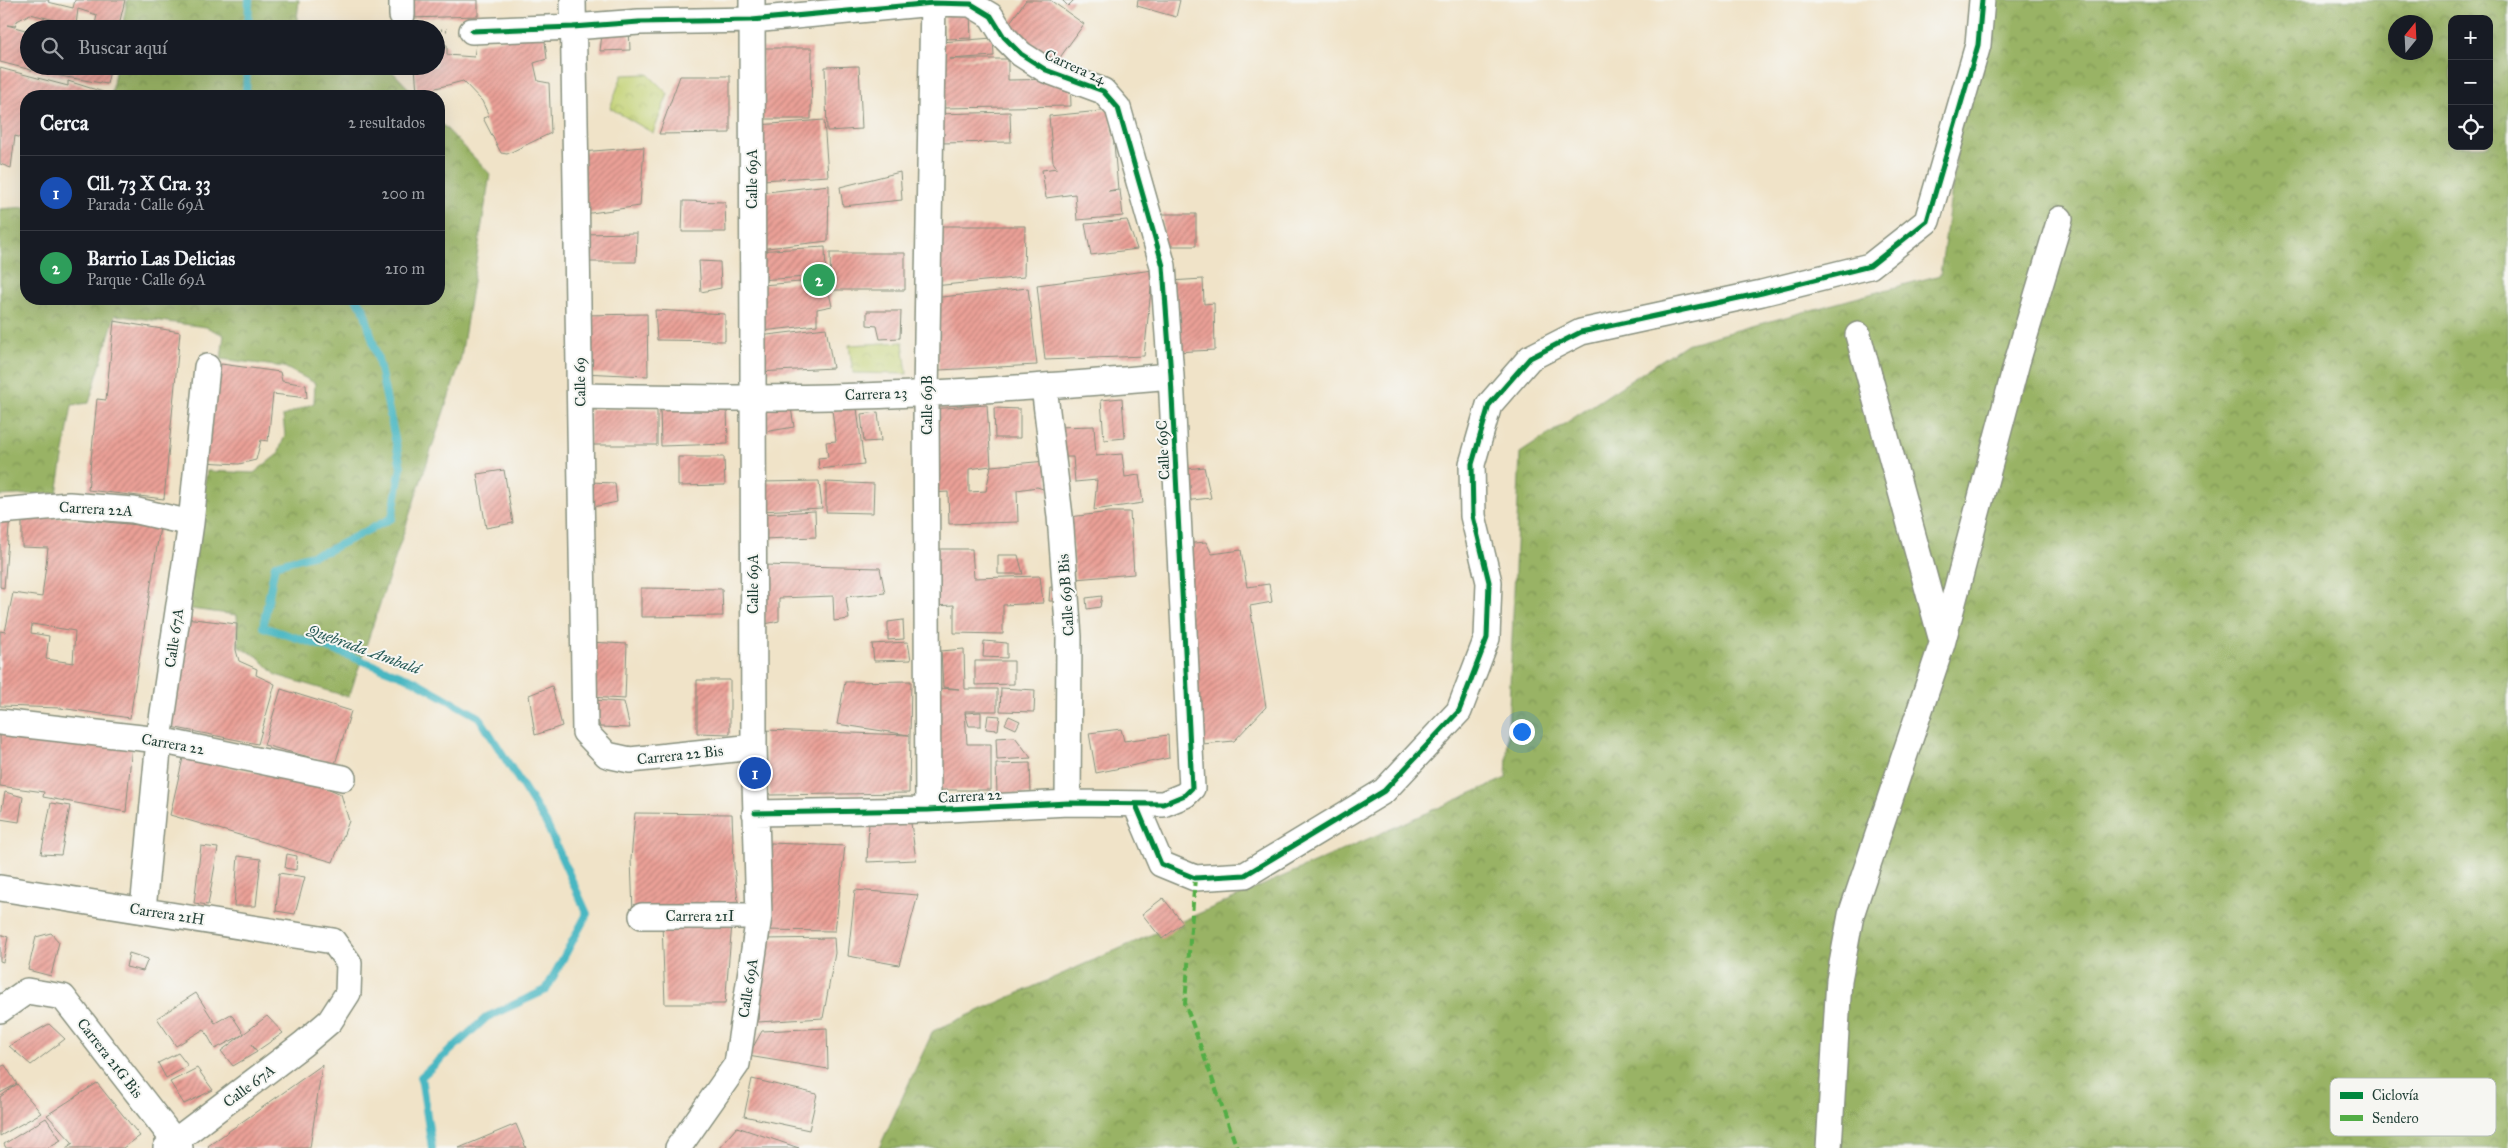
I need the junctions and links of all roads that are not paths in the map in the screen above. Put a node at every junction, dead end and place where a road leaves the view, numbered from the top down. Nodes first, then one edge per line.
1 (573, 0) edge
2 (1982, 0) edge
3 (933, 1) edge
4 (752, 10) edge
5 (573, 27) junction
6 (472, 31) dead end
7 (1118, 108) joint
8 (2060, 219) dead end
9 (1858, 335) dead end
10 (207, 367) dead end
11 (1171, 376) junction
12 (1044, 387) junction
13 (926, 393) junction
14 (580, 396) junction
15 (752, 398) junction
16 (0, 511) edge
17 (191, 523) junction
18 (1942, 644) junction
19 (0, 722) edge
20 (160, 740) junction
21 (754, 747) junction
22 (607, 755) joint
23 (343, 778) dead end
24 (1185, 795) joint
25 (1068, 803) junction
26 (1136, 805) junction
27 (928, 810) junction
28 (755, 812) junction
29 (0, 888) edge
30 (143, 910) junction
31 (642, 916) dead end
32 (759, 916) junction
33 (333, 941) joint
34 (0, 1010) edge
35 (174, 1146) edge
36 (678, 1148) edge
37 (1829, 1148) edge

1 - 5 street, Calle 69
2 - 26 street
3 - 4 street, Carrera 24
3 - 7 street, Carrera 24
3 - 13 street, Calle 69B
4 - 5 street, Carrera 24
4 - 15 street, Calle 69A
5 - 6 street, Carrera 24
5 - 14 street, Calle 69
7 - 11 street, Calle 69C
8 - 18 street
9 - 18 street
10 - 17 street, Calle 67A
11 - 12 street, Carrera 23
11 - 24 street, Calle 69C
12 - 13 street, Carrera 23
12 - 25 street, Calle 69B Bis
13 - 15 street, Carrera 23
13 - 27 street, Calle 69B
14 - 15 street, Carrera 23
14 - 22 street, Calle 69
15 - 21 street, Calle 69A
16 - 17 street, Carrera 22A
17 - 20 street, Calle 67A
18 - 37 street
19 - 20 street, Carrera 22
20 - 23 street, Carrera 22
20 - 30 street, Calle 67A
21 - 22 street, Carrera 22 Bis
21 - 28 street, Calle 69A
24 - 26 street, Carrera 22
25 - 26 street, Carrera 22
25 - 27 street, Carrera 22
27 - 28 street, Carrera 22
28 - 32 street, Calle 69A
29 - 30 street, Carrera 21H
30 - 33 street, Carrera 21H
31 - 32 street, Carrera 21I
32 - 36 street, Calle 69A
33 - 35 street, Calle 67A
34 - 35 street, Carrera 21G Bis

